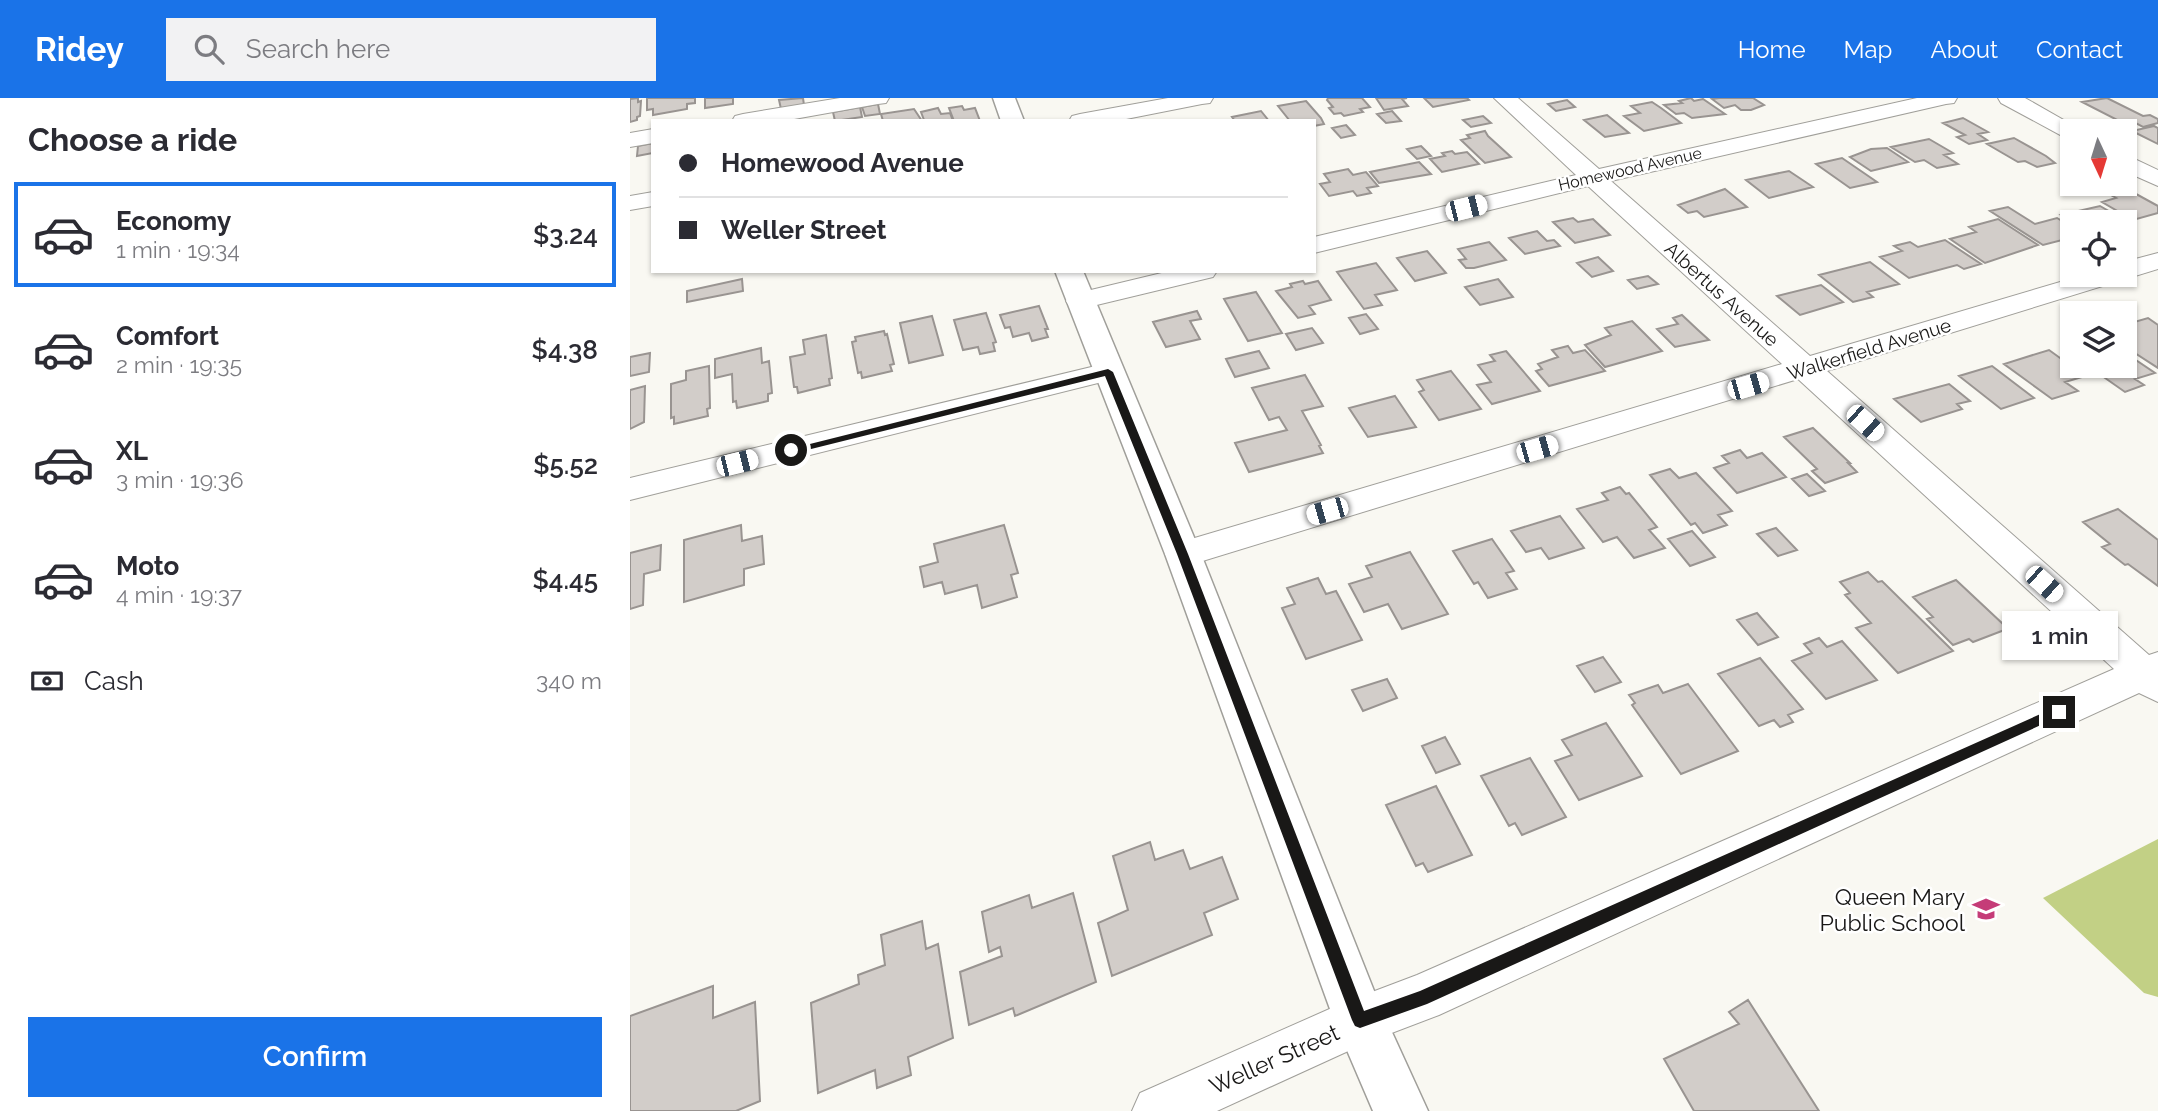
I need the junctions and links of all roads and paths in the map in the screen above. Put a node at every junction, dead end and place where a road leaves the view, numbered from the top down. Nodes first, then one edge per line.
1 (878, 98) edge
2 (1004, 98) edge
3 (1202, 98) edge
4 (1505, 98) edge
5 (1946, 98) edge
6 (2009, 98) edge
7 (755, 119) edge
8 (1012, 119) edge
9 (1091, 119) edge
10 (2060, 126) edge
11 (651, 136) edge
12 (630, 140) edge
13 (2137, 168) edge
14 (1592, 178) junction
15 (2158, 179) edge
16 (651, 199) edge
17 (630, 203) edge
18 (1316, 245) edge
19 (2158, 261) edge
20 (2137, 267) edge
21 (1187, 273) edge
22 (1075, 286) edge
23 (2073, 287) edge
24 (1805, 369) junction
25 (1108, 372) junction
26 (630, 489) edge
27 (1183, 554) junction
28 (2153, 675) edge
29 (1360, 1020) junction
30 (1158, 1111) edge
31 (1401, 1111) edge

1 - 7 street
2 - 8 main road
3 - 9 street
4 - 14 street, Albertus Avenue
5 - 14 street, Homewood Avenue
6 - 10 street
11 - 12 street
13 - 15 street
14 - 18 street, Homewood Avenue
14 - 24 street, Albertus Avenue
16 - 17 street
19 - 20 street
21 - 22 street
22 - 25 main road
23 - 24 street, Walkerfield Avenue
24 - 27 street, Walkerfield Avenue
24 - 28 street, Albertus Avenue
25 - 26 street
25 - 27 main road
27 - 29 main road
28 - 29 street, Weller Street
29 - 30 street, Weller Street
29 - 31 main road

